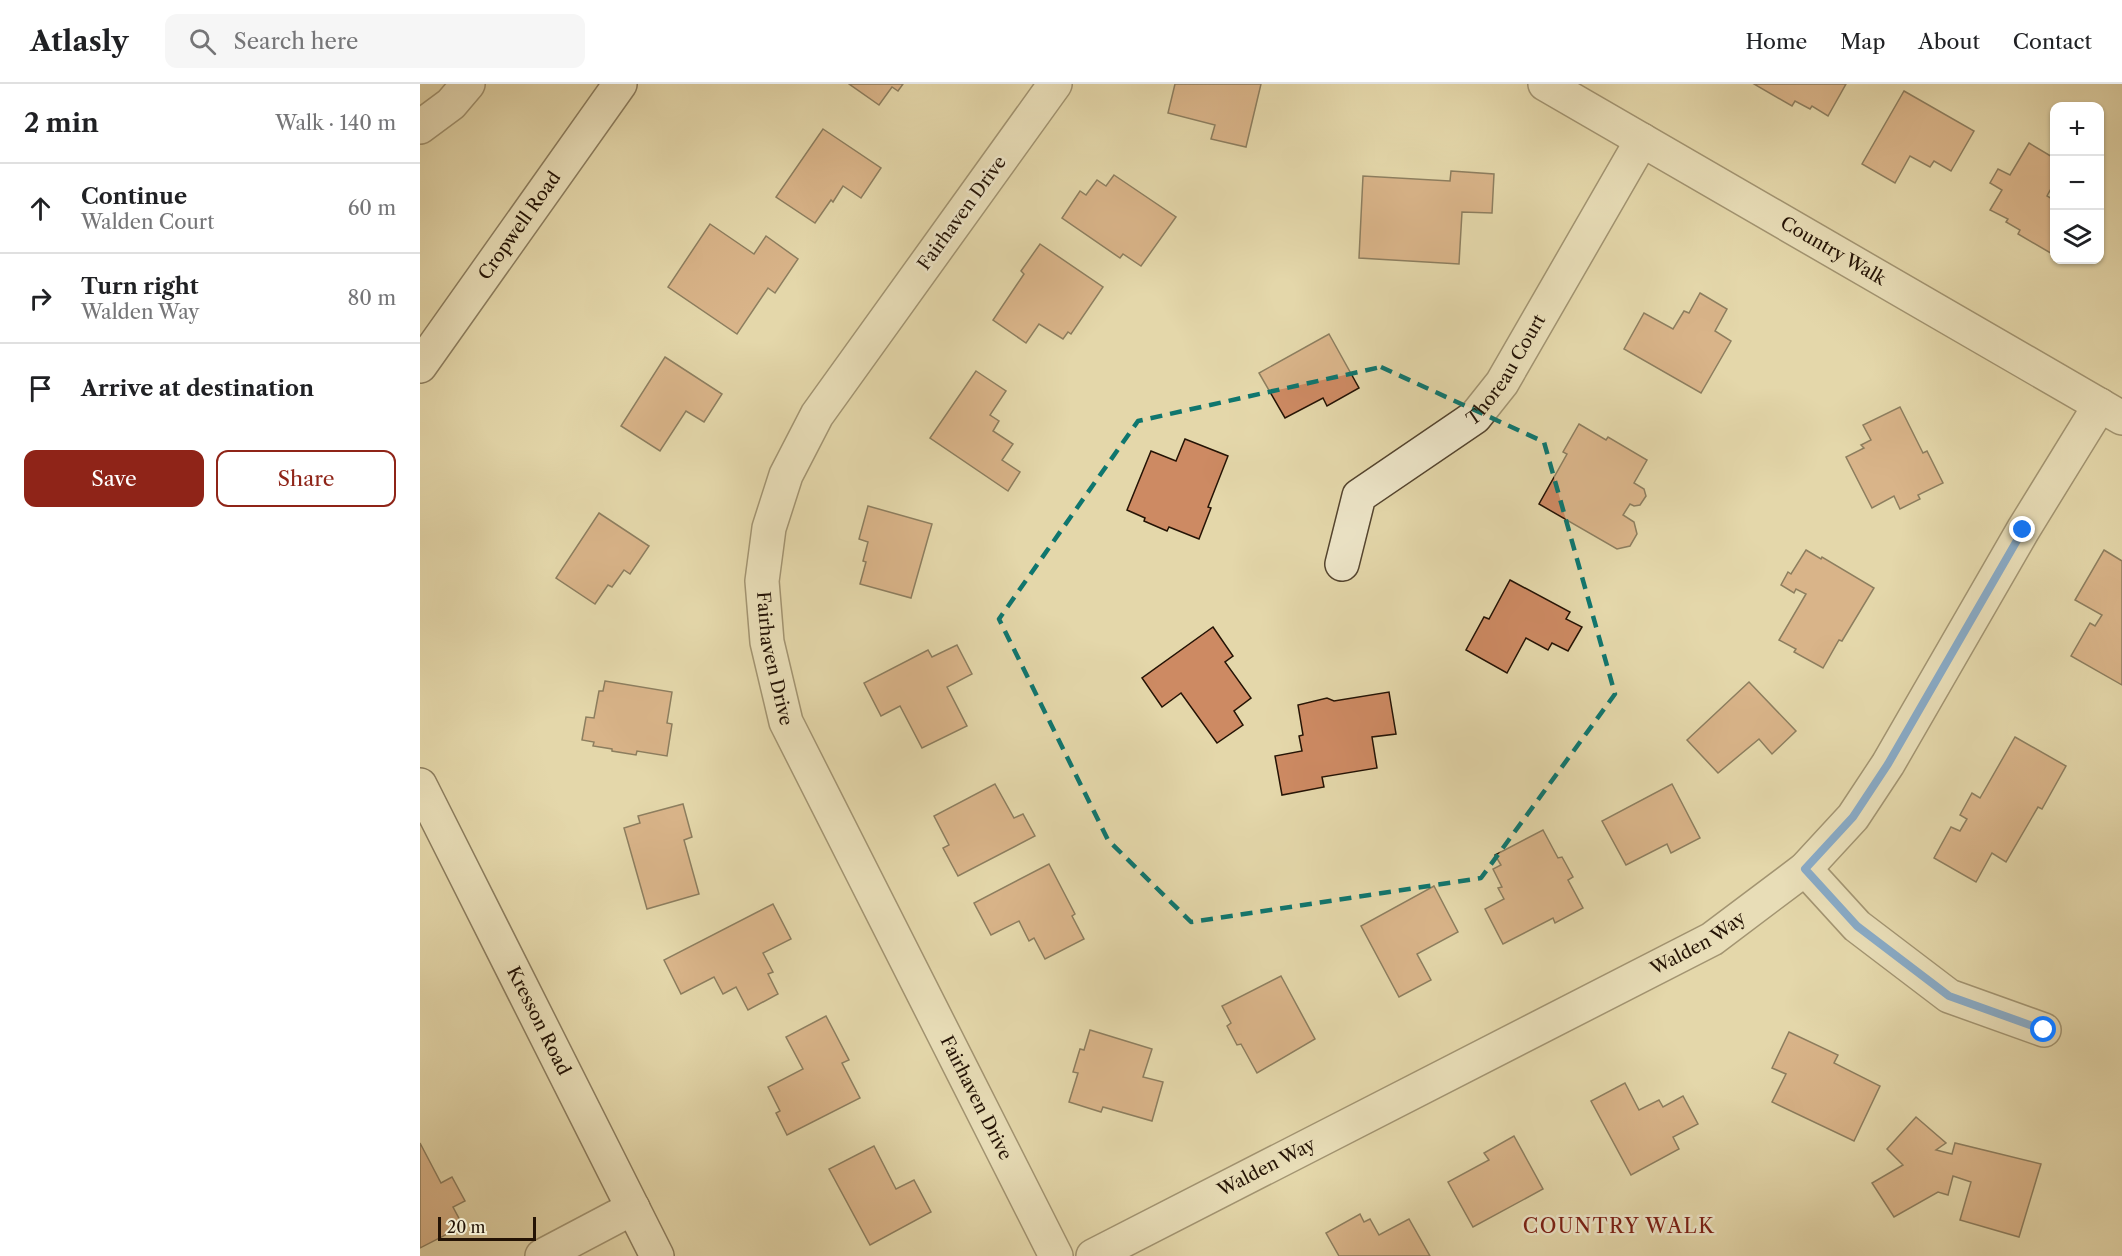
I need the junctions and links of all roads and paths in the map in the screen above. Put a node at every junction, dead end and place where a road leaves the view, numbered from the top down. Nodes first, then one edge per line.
1 (468, 84) edge
2 (620, 84) edge
3 (1055, 84) edge
4 (1545, 84) edge
5 (420, 127) edge
6 (1642, 140) junction
7 (420, 366) edge
8 (2111, 412) edge
9 (1342, 564) dead end
10 (420, 785) edge
11 (1805, 869) junction
12 (2044, 1030) dead end
13 (633, 1208) junction
14 (651, 1254) edge
15 (542, 1256) edge
16 (1056, 1256) edge
17 (1094, 1256) edge

1 - 5 street
2 - 7 street, Cropwell Road
3 - 16 street, Fairhaven Drive
4 - 6 street, Country Walk
6 - 8 street, Country Walk
6 - 9 street, Thoreau Court
8 - 11 street, Walden Way
10 - 13 street, Kresson Road
11 - 12 street
11 - 17 street, Walden Way
13 - 14 street, Kresson Road
13 - 15 street

